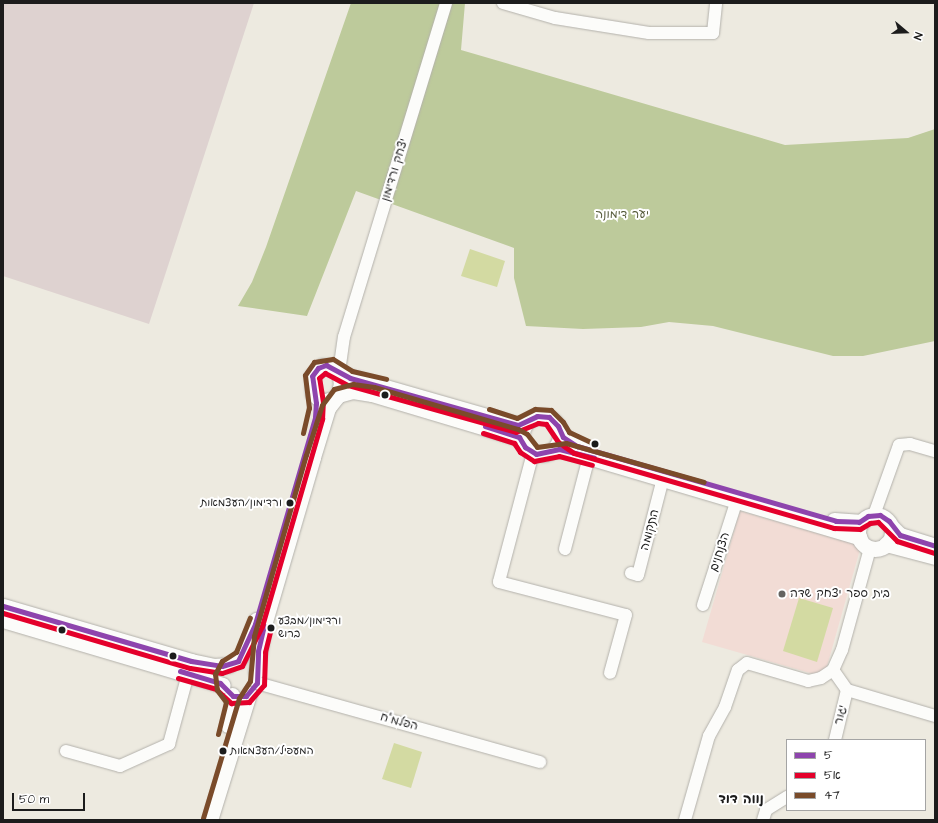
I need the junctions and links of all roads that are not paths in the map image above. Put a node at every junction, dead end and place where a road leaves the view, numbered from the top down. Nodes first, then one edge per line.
1 (446, 3) edge
2 (503, 3) edge
3 (716, 3) edge
4 (336, 370) junction
5 (336, 397) junction
6 (316, 398) junction
7 (525, 423) junction
8 (560, 433) junction
9 (522, 439) junction
10 (553, 450) junction
11 (935, 451) edge
12 (533, 453) junction
13 (589, 457) junction
14 (663, 478) junction
15 (737, 500) junction
16 (868, 518) junction
17 (891, 526) junction
18 (859, 537) junction
19 (886, 544) junction
20 (935, 546) edge
21 (870, 548) junction
22 (564, 549) dead end
23 (935, 557) edge
24 (631, 573) dead end
25 (703, 605) dead end
26 (3, 606) edge
27 (3, 620) edge
28 (233, 663) junction
29 (833, 670) junction
30 (188, 674) junction
31 (610, 674) dead end
32 (254, 683) junction
33 (227, 690) junction
34 (847, 690) junction
35 (935, 716) edge
36 (835, 739) edge
37 (66, 751) dead end
38 (540, 762) dead end
39 (786, 798) edge
40 (200, 820) edge
41 (210, 820) edge
42 (685, 820) edge
43 (763, 820) edge

1 - 4 street, יצחק ורדימון
2 - 3 street
4 - 5 street
4 - 6 street
4 - 7 street
5 - 6 street
5 - 9 street
5 - 32 street
6 - 28 street
7 - 8 street
7 - 9 street
8 - 10 street
8 - 16 street
9 - 12 street
10 - 12 street
10 - 13 street
11 - 16 street
12 - 31 street
13 - 14 street
13 - 22 street
14 - 15 street
14 - 24 street, התקומה
15 - 18 street
15 - 25 street, הצנחנים
16 - 17 street
16 - 18 street
17 - 19 street
17 - 20 street
18 - 21 street
19 - 21 street
19 - 23 street
21 - 29 street
26 - 28 street
27 - 30 street
28 - 32 street
28 - 33 street
29 - 34 street
29 - 42 street
30 - 33 street
30 - 37 street
32 - 33 street
32 - 38 street, הפלמ"ח
32 - 41 street
33 - 40 street
34 - 35 street
34 - 36 street, יגור
39 - 43 street

